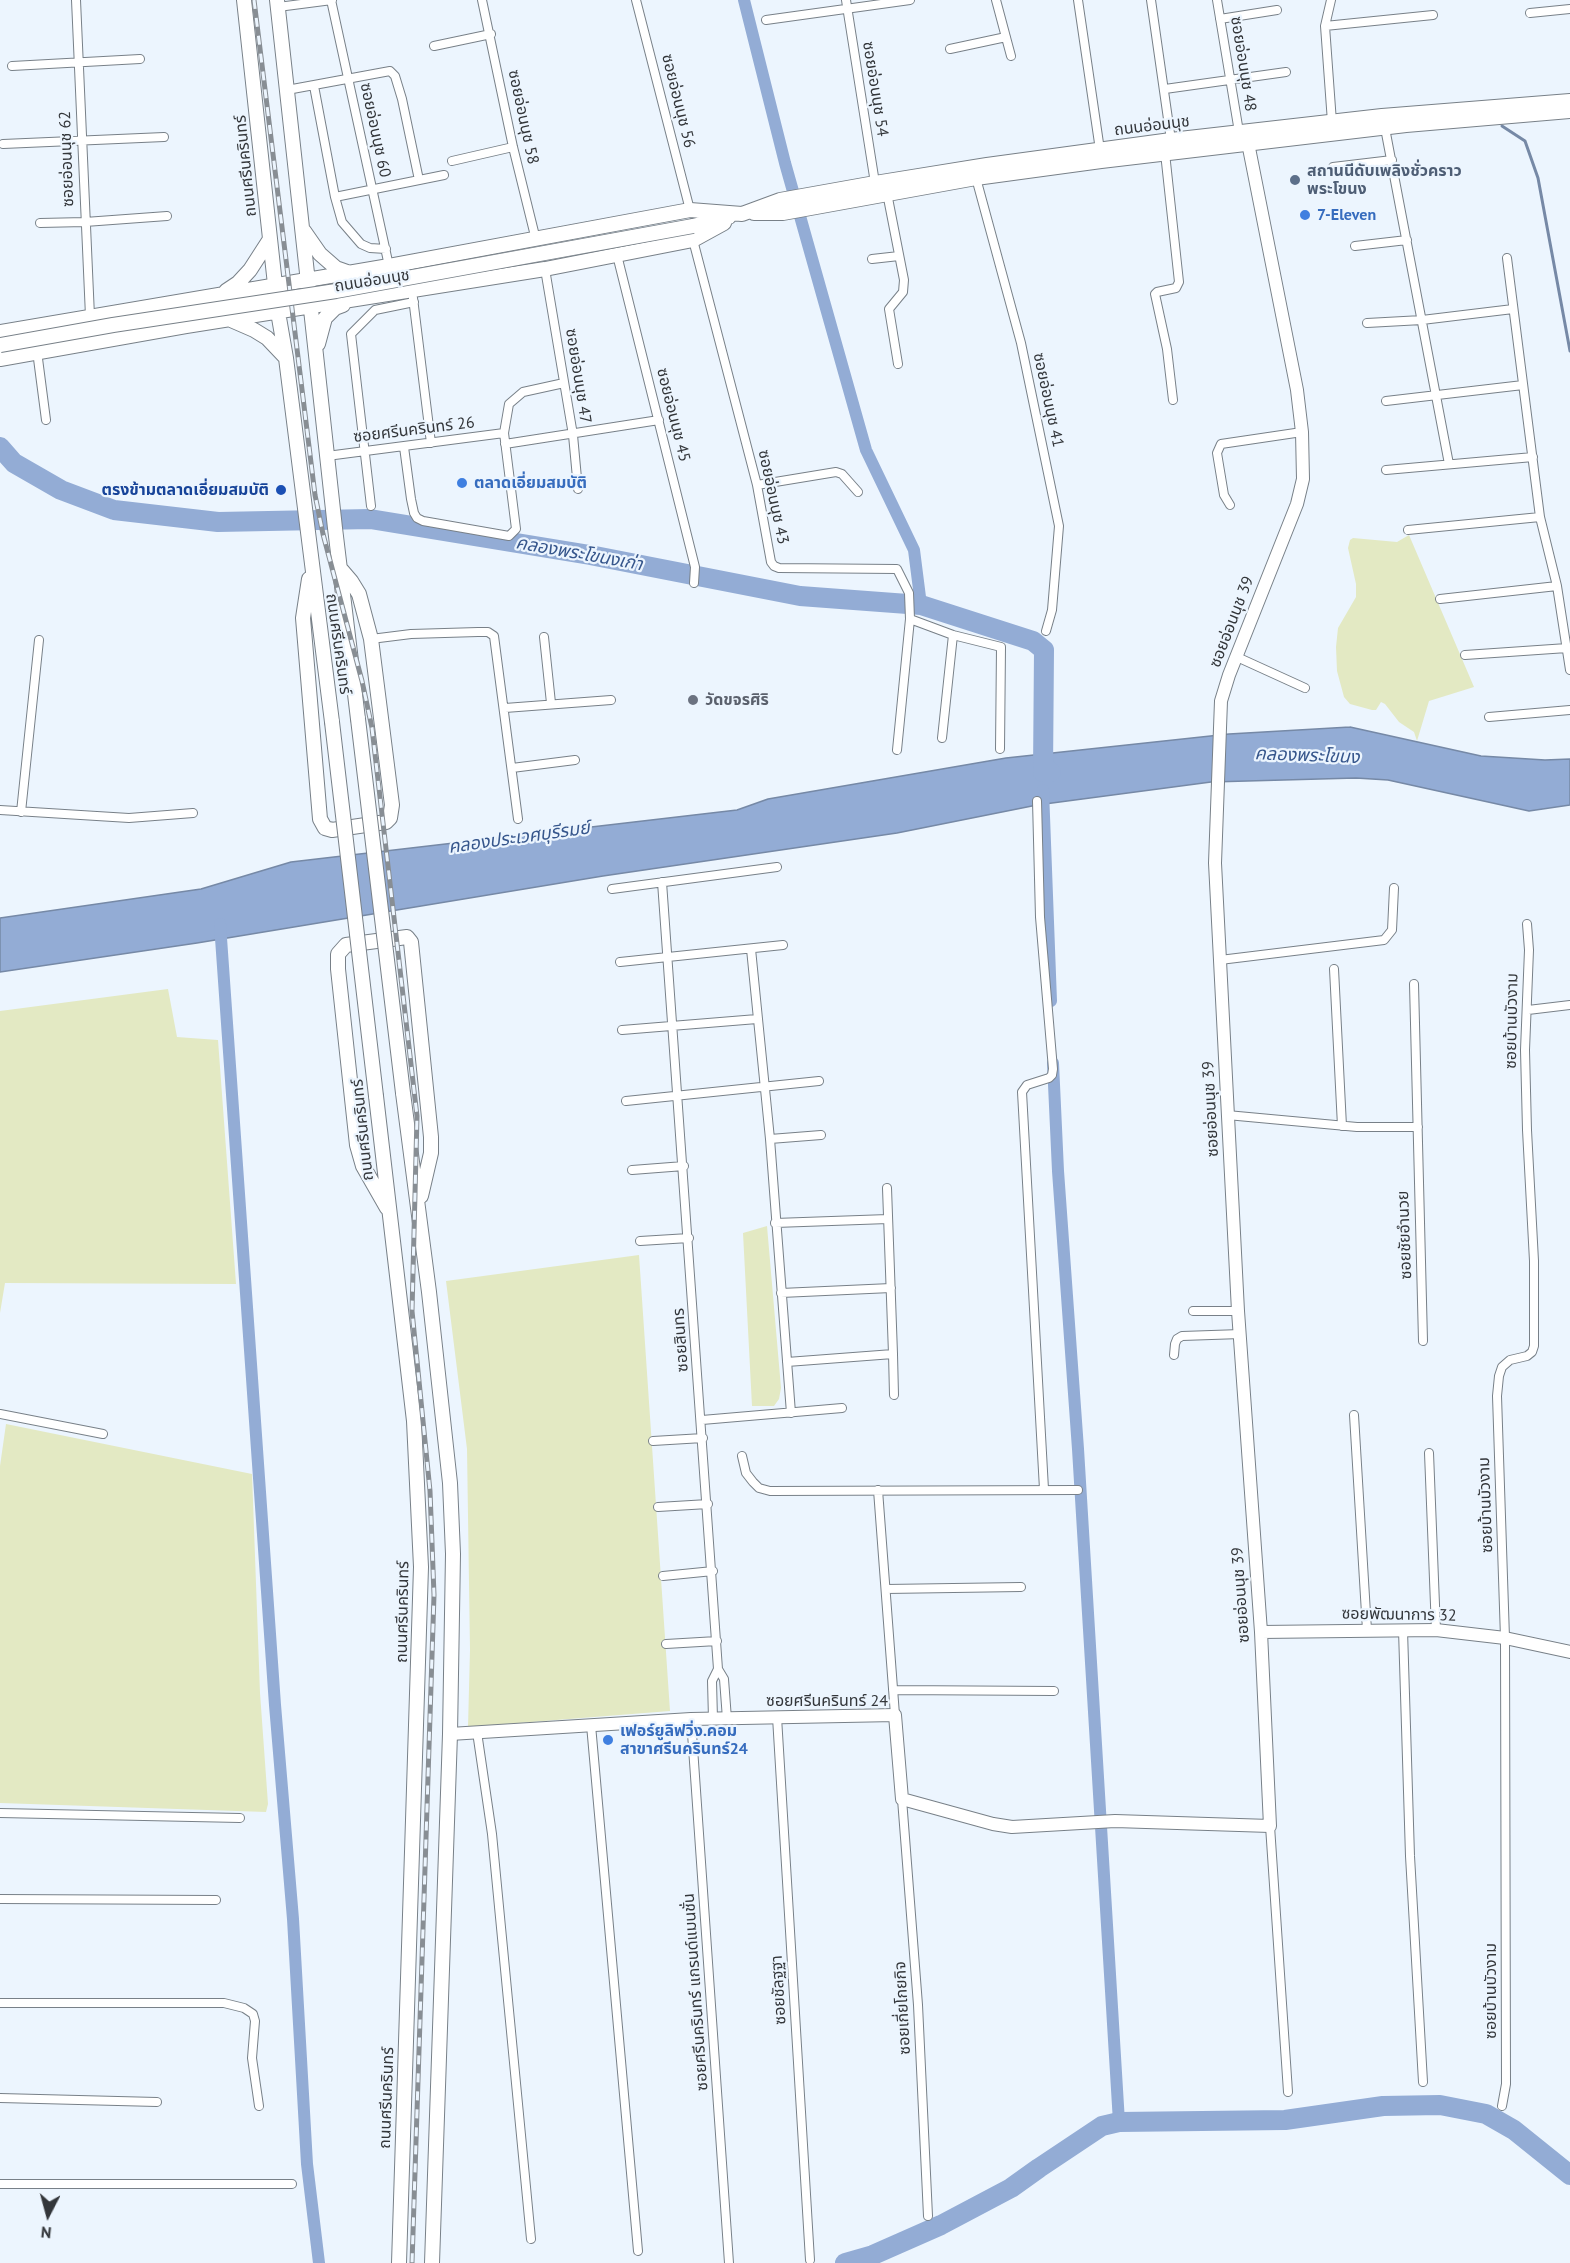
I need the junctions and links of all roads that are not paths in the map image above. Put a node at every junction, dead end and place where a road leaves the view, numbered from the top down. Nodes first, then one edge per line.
1 (76, 0) edge
2 (244, 0) edge
3 (331, 0) edge
4 (482, 0) edge
5 (636, 0) edge
6 (910, 0) edge
7 (996, 0) edge
8 (1078, 0) edge
9 (1151, 0) edge
10 (1217, 0) edge
11 (1331, 0) edge
12 (278, 3) edge
13 (847, 4) edge
14 (1570, 9) edge
15 (1277, 10) dead end
16 (1530, 13) dead end
17 (1433, 15) dead end
18 (1220, 19) junction
19 (766, 20) dead end
20 (1325, 26) junction
21 (490, 34) junction
22 (1006, 37) junction
23 (434, 46) dead end
24 (950, 49) dead end
25 (1011, 56) dead end
26 (140, 59) dead end
27 (78, 63) junction
28 (12, 66) dead end
29 (1286, 72) dead end
30 (348, 78) junction
31 (1231, 80) junction
32 (314, 86) junction
33 (1165, 89) junction
34 (287, 90) junction
35 (1570, 100) edge
36 (1570, 111) edge
37 (1384, 122) junction
38 (1333, 128) junction
39 (164, 137) dead end
40 (1243, 138) junction
41 (1171, 140) junction
42 (82, 142) junction
43 (3, 144) dead end
44 (513, 147) junction
45 (1165, 153) junction
46 (1100, 155) junction
47 (1392, 160) junction
48 (452, 161) dead end
49 (1333, 167) dead end
50 (444, 175) dead end
51 (976, 178) junction
52 (419, 180) junction
53 (372, 190) junction
54 (880, 190) junction
55 (335, 197) junction
56 (690, 210) junction
57 (742, 214) junction
58 (167, 216) dead end
59 (85, 222) junction
60 (40, 223) dead end
61 (303, 229) junction
62 (693, 233) junction
63 (270, 239) junction
64 (536, 240) junction
65 (1407, 240) junction
66 (1355, 246) dead end
67 (386, 249) junction
68 (617, 255) junction
69 (900, 256) junction
70 (1507, 258) dead end
71 (872, 259) dead end
72 (389, 266) junction
73 (545, 269) junction
74 (350, 273) junction
75 (307, 280) junction
76 (275, 286) junction
77 (222, 294) junction
78 (396, 294) junction
79 (413, 297) junction
80 (353, 300) junction
81 (182, 301) junction
82 (311, 307) junction
83 (1513, 309) junction
84 (278, 312) junction
85 (90, 316) junction
86 (229, 319) junction
87 (1422, 320) junction
88 (1367, 323) dead end
89 (186, 326) junction
90 (0, 332) edge
91 (0, 345) edge
92 (37, 351) junction
93 (316, 356) junction
94 (285, 358) junction
95 (0, 359) edge
96 (898, 364) dead end
97 (564, 383) junction
98 (1523, 385) junction
99 (1436, 394) junction
100 (1173, 400) dead end
101 (1386, 401) dead end
102 (46, 420) dead end
103 (659, 420) junction
104 (1302, 432) junction
105 (504, 433) junction
106 (573, 435) junction
107 (430, 443) junction
108 (505, 444) junction
109 (404, 447) junction
110 (365, 452) junction
111 (327, 456) junction
112 (1533, 457) junction
113 (1449, 464) junction
114 (1386, 470) dead end
115 (757, 485) junction
116 (578, 489) dead end
117 (858, 492) dead end
118 (1230, 505) dead end
119 (371, 506) dead end
120 (1540, 517) junction
121 (1408, 530) dead end
122 (339, 567) junction
123 (311, 569) junction
124 (695, 575) dead end
125 (1557, 586) junction
126 (1440, 599) dead end
127 (910, 619) junction
128 (1046, 631) dead end
129 (953, 635) junction
130 (544, 637) dead end
131 (371, 639) junction
132 (39, 640) dead end
133 (1567, 648) junction
134 (1464, 655) dead end
135 (1237, 657) junction
136 (1570, 670) edge
137 (1305, 688) dead end
138 (610, 700) dead end
139 (551, 703) junction
140 (505, 708) junction
141 (1570, 710) edge
142 (1489, 717) dead end
143 (942, 738) dead end
144 (1000, 749) dead end
145 (897, 750) dead end
146 (575, 760) dead end
147 (512, 768) junction
148 (1037, 801) dead end
149 (0, 810) edge
150 (21, 812) junction
151 (192, 813) dead end
152 (518, 819) dead end
153 (777, 867) dead end
154 (662, 882) junction
155 (1394, 888) dead end
156 (612, 889) dead end
157 (1527, 924) dead end
158 (783, 945) dead end
159 (751, 950) junction
160 (668, 958) junction
161 (1220, 960) junction
162 (620, 962) dead end
163 (1334, 969) dead end
164 (1414, 984) dead end
165 (1570, 1005) edge
166 (1528, 1010) junction
167 (757, 1019) junction
168 (674, 1025) junction
169 (622, 1030) dead end
170 (819, 1081) dead end
171 (763, 1086) junction
172 (678, 1095) junction
173 (626, 1101) dead end
174 (1227, 1114) junction
175 (1342, 1126) junction
176 (1418, 1127) junction
177 (820, 1135) dead end
178 (770, 1139) junction
179 (684, 1166) junction
180 (632, 1170) dead end
181 (887, 1188) dead end
182 (419, 1207) junction
183 (389, 1213) junction
184 (888, 1219) junction
185 (775, 1223) junction
186 (689, 1238) junction
187 (640, 1241) dead end
188 (891, 1287) junction
189 (781, 1293) junction
190 (1193, 1311) dead end
191 (1238, 1311) junction
192 (1240, 1334) junction
193 (1423, 1341) dead end
194 (893, 1354) junction
195 (1174, 1354) dead end
196 (787, 1362) junction
197 (894, 1395) dead end
198 (842, 1408) dead end
199 (791, 1413) junction
200 (0, 1414) edge
201 (1354, 1415) dead end
202 (702, 1420) junction
203 (103, 1434) dead end
204 (703, 1438) junction
205 (653, 1441) dead end
206 (1429, 1452) dead end
207 (742, 1456) dead end
208 (1044, 1489) junction
209 (878, 1490) junction
210 (1078, 1490) dead end
211 (708, 1504) junction
212 (658, 1507) dead end
213 (713, 1571) junction
214 (663, 1576) dead end
215 (1021, 1587) dead end
216 (886, 1589) junction
217 (1367, 1630) junction
218 (1403, 1630) junction
219 (1436, 1630) junction
220 (1261, 1632) junction
221 (1505, 1638) junction
222 (717, 1641) junction
223 (666, 1644) dead end
224 (1570, 1652) edge
225 (718, 1669) junction
226 (893, 1690) junction
227 (1054, 1691) dead end
228 (895, 1715) junction
229 (777, 1718) junction
230 (691, 1719) junction
231 (713, 1719) junction
232 (727, 1719) junction
233 (591, 1725) junction
234 (477, 1732) junction
235 (450, 1734) junction
236 (902, 1799) junction
237 (0, 1813) edge
238 (240, 1818) dead end
239 (1270, 1826) junction
240 (0, 1899) edge
241 (216, 1900) dead end
242 (0, 2002) edge
243 (1423, 2082) dead end
244 (1288, 2092) dead end
245 (0, 2098) edge
246 (158, 2102) dead end
247 (259, 2106) dead end
248 (1502, 2106) dead end
249 (0, 2184) edge
250 (292, 2184) dead end
251 (928, 2216) dead end
252 (531, 2239) dead end
253 (638, 2251) dead end
254 (810, 2260) dead end
255 (399, 2263) edge
256 (432, 2263) edge
257 (729, 2263) edge

1 - 27 street, ซอยอ่อนนุช 62
2 - 63 main road, ถนนศรีนครินทร์
3 - 12 street
3 - 30 street, ซอยอ่อนนุช 60
4 - 21 street, ซอยอ่อนนุช 58
5 - 56 street, ซอยอ่อนนุช 56
6 - 13 street
7 - 22 street
8 - 46 street
9 - 33 street
10 - 18 street, ซอยอ่อนนุช 48
11 - 20 street
12 - 34 main road, ถนนศรีนครินทร์
13 - 19 street
13 - 54 street, ซอยอ่อนนุช 54
14 - 16 street
15 - 18 street
17 - 20 street
18 - 31 street, ซอยอ่อนนุช 48
20 - 38 street
21 - 23 street
21 - 44 street, ซอยอ่อนนุช 58
22 - 24 street
22 - 25 street
26 - 27 street
27 - 28 street
27 - 42 street, ซอยอ่อนนุช 62
29 - 31 street
30 - 32 street
30 - 52 street
30 - 53 street, ซอยอ่อนนุช 60
31 - 33 street
31 - 40 street, ซอยอ่อนนุช 48
32 - 34 street
32 - 55 street
33 - 41 street
34 - 61 main road, ถนนศรีนครินทร์
35 - 37 main road, ถนนอ่อนนุช
36 - 37 main road, ถนนอ่อนนุช
37 - 38 main road, ถนนอ่อนนุช
37 - 47 street
38 - 40 main road, ถนนอ่อนนุช
39 - 42 street
40 - 41 main road, ถนนอ่อนนุช
40 - 45 main road, ถนนอ่อนนุช
40 - 104 street, ซอยอ่อนนุช 39
41 - 45 main road
41 - 46 main road, ถนนอ่อนนุช
42 - 43 street
42 - 59 street, ซอยอ่อนนุช 62
44 - 48 street
44 - 64 street, ซอยอ่อนนุช 58
45 - 46 main road, ถนนอ่อนนุช
45 - 100 street
46 - 51 main road, ถนนอ่อนนุช
46 - 54 main road, ถนนอ่อนนุช
47 - 49 street
47 - 65 street
50 - 52 street
51 - 54 main road, ถนนอ่อนนุช
51 - 128 street, ซอยอ่อนนุช 41
52 - 53 street
53 - 55 street
53 - 67 street, ซอยอ่อนนุช 60
54 - 57 main road, ถนนอ่อนนุช
54 - 69 street, ซอยอ่อนนุช 54
55 - 67 street
56 - 57 main road, ถนนอ่อนนุช
56 - 64 main road, ถนนอ่อนนุช
57 - 62 main road, ถนนอ่อนนุช
58 - 59 street
59 - 60 street
59 - 85 street, ซอยอ่อนนุช 62
61 - 74 main road
61 - 75 main road, ถนนศรีนครินทร์
62 - 68 main road, ถนนอ่อนนุช
62 - 91 main road, ถนนอ่อนนุช, bridge
62 - 115 street, ซอยอ่อนนุช 43
63 - 76 main road, ถนนศรีนครินทร์
63 - 77 main road
64 - 72 main road, ถนนอ่อนนุช
65 - 66 street
65 - 87 street
67 - 72 street, ซอยอ่อนนุช 60
68 - 73 main road, ถนนอ่อนนุช
68 - 103 street, ซอยอ่อนนุช 45
69 - 71 street
69 - 96 street, ซอยอ่อนนุช 54
70 - 83 street
72 - 74 main road, ถนนอ่อนนุช
72 - 78 main road
73 - 79 main road, ถนนอ่อนนุช
73 - 97 street, ซอยอ่อนนุช 47
74 - 75 main road, ถนนอ่อนนุช
75 - 76 main road, ถนนอ่อนนุช
75 - 82 main road, ถนนศรีนครินทร์
76 - 77 main road, ถนนอ่อนนุช
76 - 84 main road, ถนนศรีนครินทร์
77 - 81 main road, ถนนอ่อนนุช
78 - 79 main road, ถนนอ่อนนุช
78 - 80 main road, ถนนอ่อนนุช
79 - 107 street
79 - 110 street
80 - 82 main road, ถนนอ่อนนุช
80 - 93 main road
81 - 85 main road, ถนนอ่อนนุช
81 - 89 main road
82 - 84 main road, ถนนอ่อนนุช
82 - 93 main road, ถนนศรีนครินทร์
83 - 87 street
83 - 98 street
84 - 86 main road, ถนนอ่อนนุช
84 - 94 main road, ถนนศรีนครินทร์
85 - 90 main road, ถนนอ่อนนุช
86 - 89 main road, ถนนอ่อนนุช
86 - 94 main road
87 - 88 street
87 - 99 street
89 - 92 main road, ถนนอ่อนนุช
92 - 95 main road, ถนนอ่อนนุช
92 - 102 street
93 - 111 main road, ถนนศรีนครินทร์
94 - 123 main road, ถนนศรีนครินทร์
97 - 105 street
97 - 106 street, ซอยอ่อนนุช 47
98 - 99 street
98 - 112 street
99 - 101 street
99 - 113 street
103 - 106 street
103 - 124 street, ซอยอ่อนนุช 45
104 - 118 street
104 - 135 street, ซอยอ่อนนุช 39
105 - 107 street, ซอยศรีนครินทร์ 26
105 - 108 street
106 - 108 street
106 - 116 street, ซอยอ่อนนุช 47
107 - 109 street, ซอยศรีนครินทร์ 26
108 - 109 street
109 - 110 street, ซอยศรีนครินทร์ 26
110 - 111 street, ซอยศรีนครินทร์ 26
110 - 119 street
111 - 122 main road, ถนนศรีนครินทร์
112 - 113 street
112 - 120 street
113 - 114 street
115 - 117 street
115 - 127 street, ซอยอ่อนนุช 43
120 - 121 street
120 - 125 street
122 - 131 main road
122 - 182 main road, ถนนศรีนครินทร์, bridge
123 - 131 main road
123 - 183 main road, ถนนศรีนครินทร์, bridge
125 - 126 street
125 - 133 street
127 - 129 street
127 - 145 street, ซอยอ่อนนุช 43
129 - 143 street
129 - 144 street
130 - 139 street
131 - 140 street
132 - 150 street
133 - 134 street
133 - 136 street
135 - 137 street
135 - 161 street, ซอยอ่อนนุช 39
138 - 139 street
139 - 140 street
140 - 147 street
141 - 142 street
146 - 147 street
147 - 152 street
148 - 208 street
149 - 150 street
150 - 151 street
153 - 154 street
154 - 156 street
154 - 160 street, ซอยสินทร
155 - 161 street
157 - 166 street, ซอยบ้านบัวงาม
158 - 159 street
159 - 160 street
159 - 167 street
160 - 162 street
160 - 168 street, ซอยสินทร
161 - 174 street, ซอยอ่อนนุช 39
163 - 175 street
164 - 176 street, ซอยชัยอำนวย
165 - 166 street
166 - 221 street, ซอยบ้านบัวงาม
167 - 168 street
167 - 171 street
168 - 169 street
168 - 172 street, ซอยสินทร
170 - 171 street
171 - 172 street
171 - 178 street
172 - 173 street
172 - 179 street, ซอยสินทร
174 - 175 street
174 - 191 street, ซอยอ่อนนุช 39
175 - 176 street
176 - 193 street, ซอยชัยอำนวย
177 - 178 street
178 - 185 street
179 - 180 street
179 - 186 street, ซอยสินทร
181 - 184 street
182 - 183 main road
182 - 235 main road, ถนนศรีนครินทร์
183 - 255 main road, ถนนศรีนครินทร์
184 - 185 street
184 - 188 street
185 - 189 street
186 - 187 street
186 - 202 street, ซอยสินทร
188 - 189 street
188 - 194 street
189 - 196 street
190 - 191 street
191 - 192 street, ซอยอ่อนนุช 39
192 - 195 street
192 - 220 street, ซอยอ่อนนุช 39
194 - 196 street
194 - 197 street
196 - 199 street
198 - 199 street
199 - 202 street
200 - 203 street
201 - 217 street
202 - 204 street, ซอยสินทร
204 - 205 street
204 - 211 street, ซอยสินทร
206 - 219 street
207 - 209 street
208 - 209 street
208 - 210 street
209 - 216 street
211 - 212 street
211 - 213 street, ซอยสินทร
213 - 214 street
213 - 222 street, ซอยสินทร
215 - 216 street
216 - 226 street
217 - 218 street, ซอยพัฒนาการ 32
217 - 220 street, ซอยพัฒนาการ 32
218 - 219 street, ซอยพัฒนาการ 32
218 - 243 street
219 - 221 street, ซอยพัฒนาการ 32
220 - 239 street, ซอยอ่อนนุช 39
221 - 224 street, ซอยพัฒนาการ 32
221 - 248 street, ซอยบ้านบัวงาม
222 - 223 street
222 - 225 street, ซอยสินทร
225 - 231 street
225 - 232 street, ซอยสินทร
226 - 227 street
226 - 228 street
228 - 229 street, ซอยศรีนครินทร์ 24
228 - 236 street, ซอยศรีนครินทร์ 24
229 - 232 street, ซอยศรีนครินทร์ 24
229 - 254 street, ซอยชัลฐฐา
230 - 231 street, ซอยศรีนครินทร์ 24
230 - 233 street, ซอยศรีนครินทร์ 24
230 - 257 street, ซอยศรีนครินทร์ แกรนด์แมนชั่น
231 - 232 street, ซอยศรีนครินทร์ 24
233 - 234 street, ซอยศรีนครินทร์ 24
233 - 253 street
234 - 235 street, ซอยศรีนครินทร์ 24
234 - 252 street
235 - 256 main road, ถนนศรีนครินทร์
236 - 239 street
236 - 251 street, ซอยเกี่ยโกยกิจ
237 - 238 street
239 - 244 street, ซอยอ่อนนุช 39
240 - 241 street
242 - 247 street
245 - 246 street
249 - 250 street

